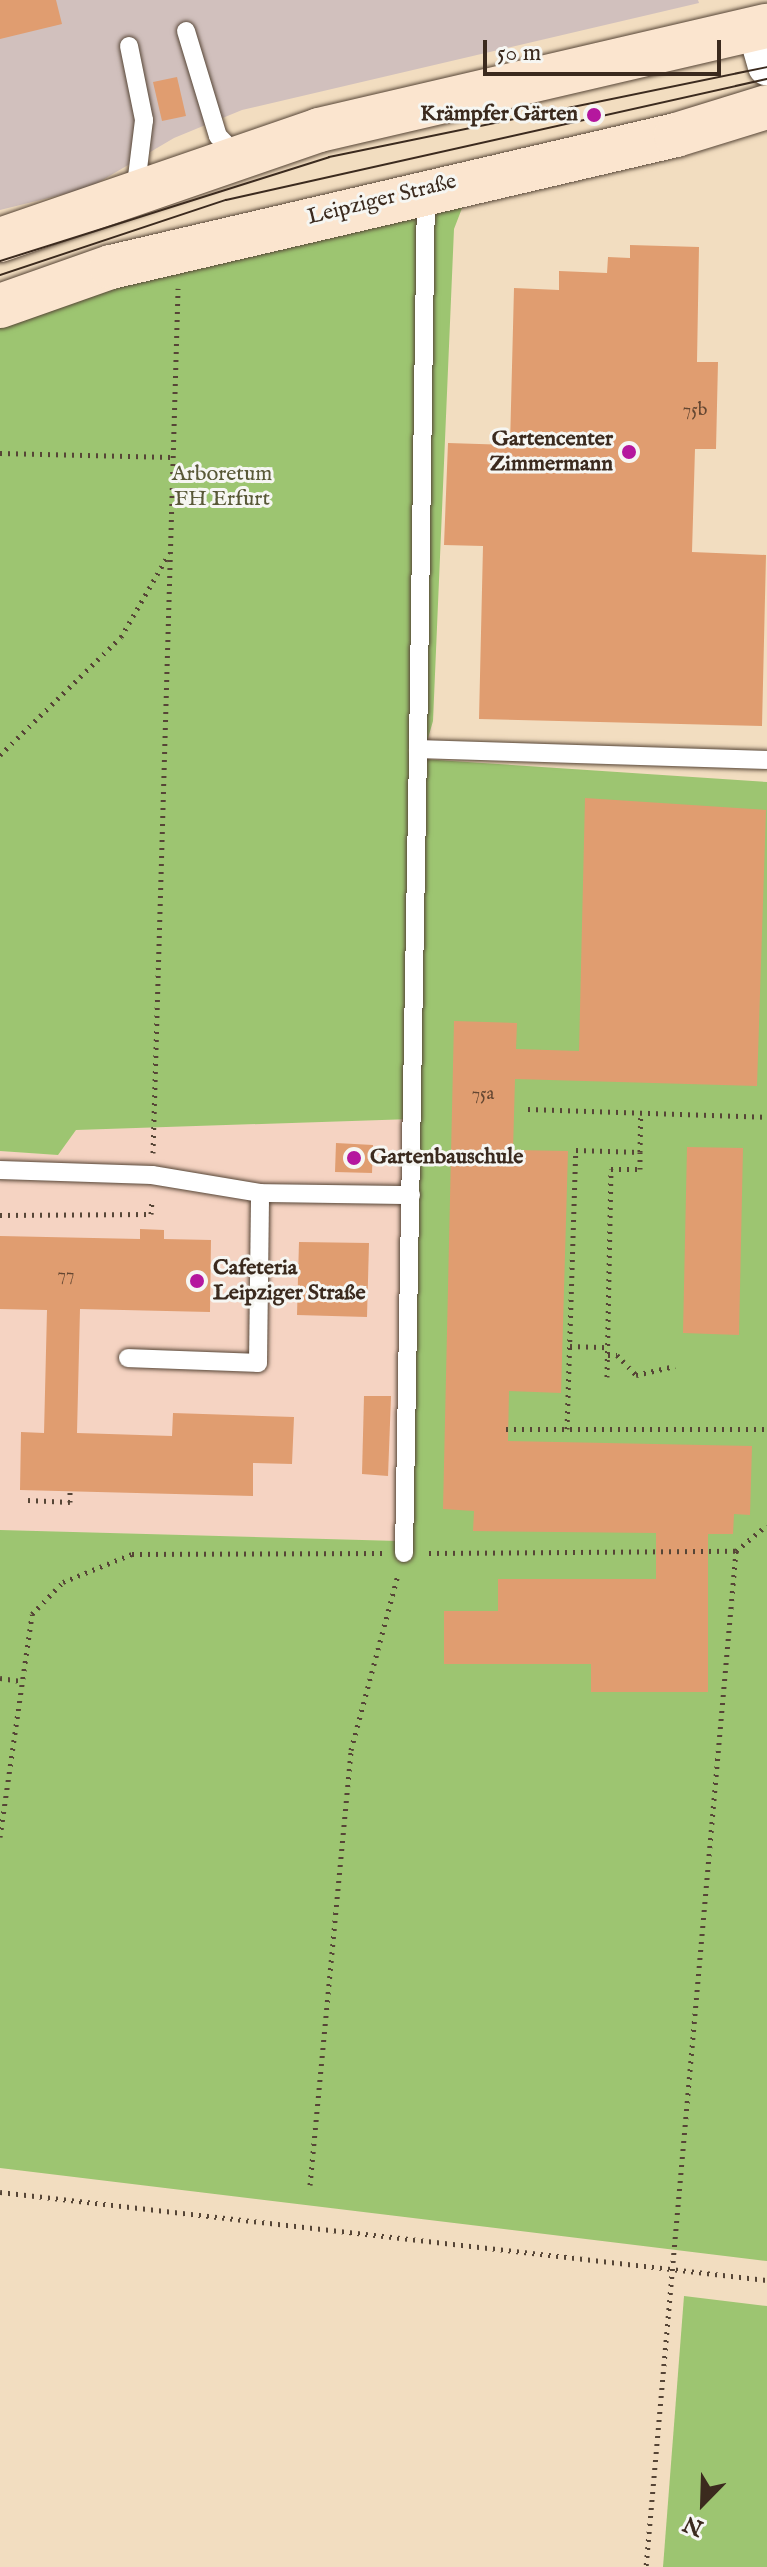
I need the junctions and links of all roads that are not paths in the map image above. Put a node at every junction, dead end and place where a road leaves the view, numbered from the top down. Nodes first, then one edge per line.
1 (186, 31) dead end
2 (760, 32) edge
3 (129, 46) dead end
4 (767, 107) edge
5 (238, 157) junction
6 (426, 188) junction
7 (134, 195) junction
8 (0, 240) edge
9 (0, 306) edge
10 (418, 749) junction
11 (767, 760) edge
12 (0, 1170) edge
13 (260, 1193) junction
14 (411, 1195) junction
15 (128, 1358) dead end
16 (404, 1553) road end

1 - 5 lane
2 - 5 main road
3 - 7 lane
4 - 6 main road, Leipziger Straße
5 - 7 main road
6 - 9 main road, Leipziger Straße
6 - 10 lane
7 - 8 main road
10 - 11 lane
10 - 14 lane
12 - 13 lane
13 - 14 lane
13 - 15 lane
14 - 16 lane

